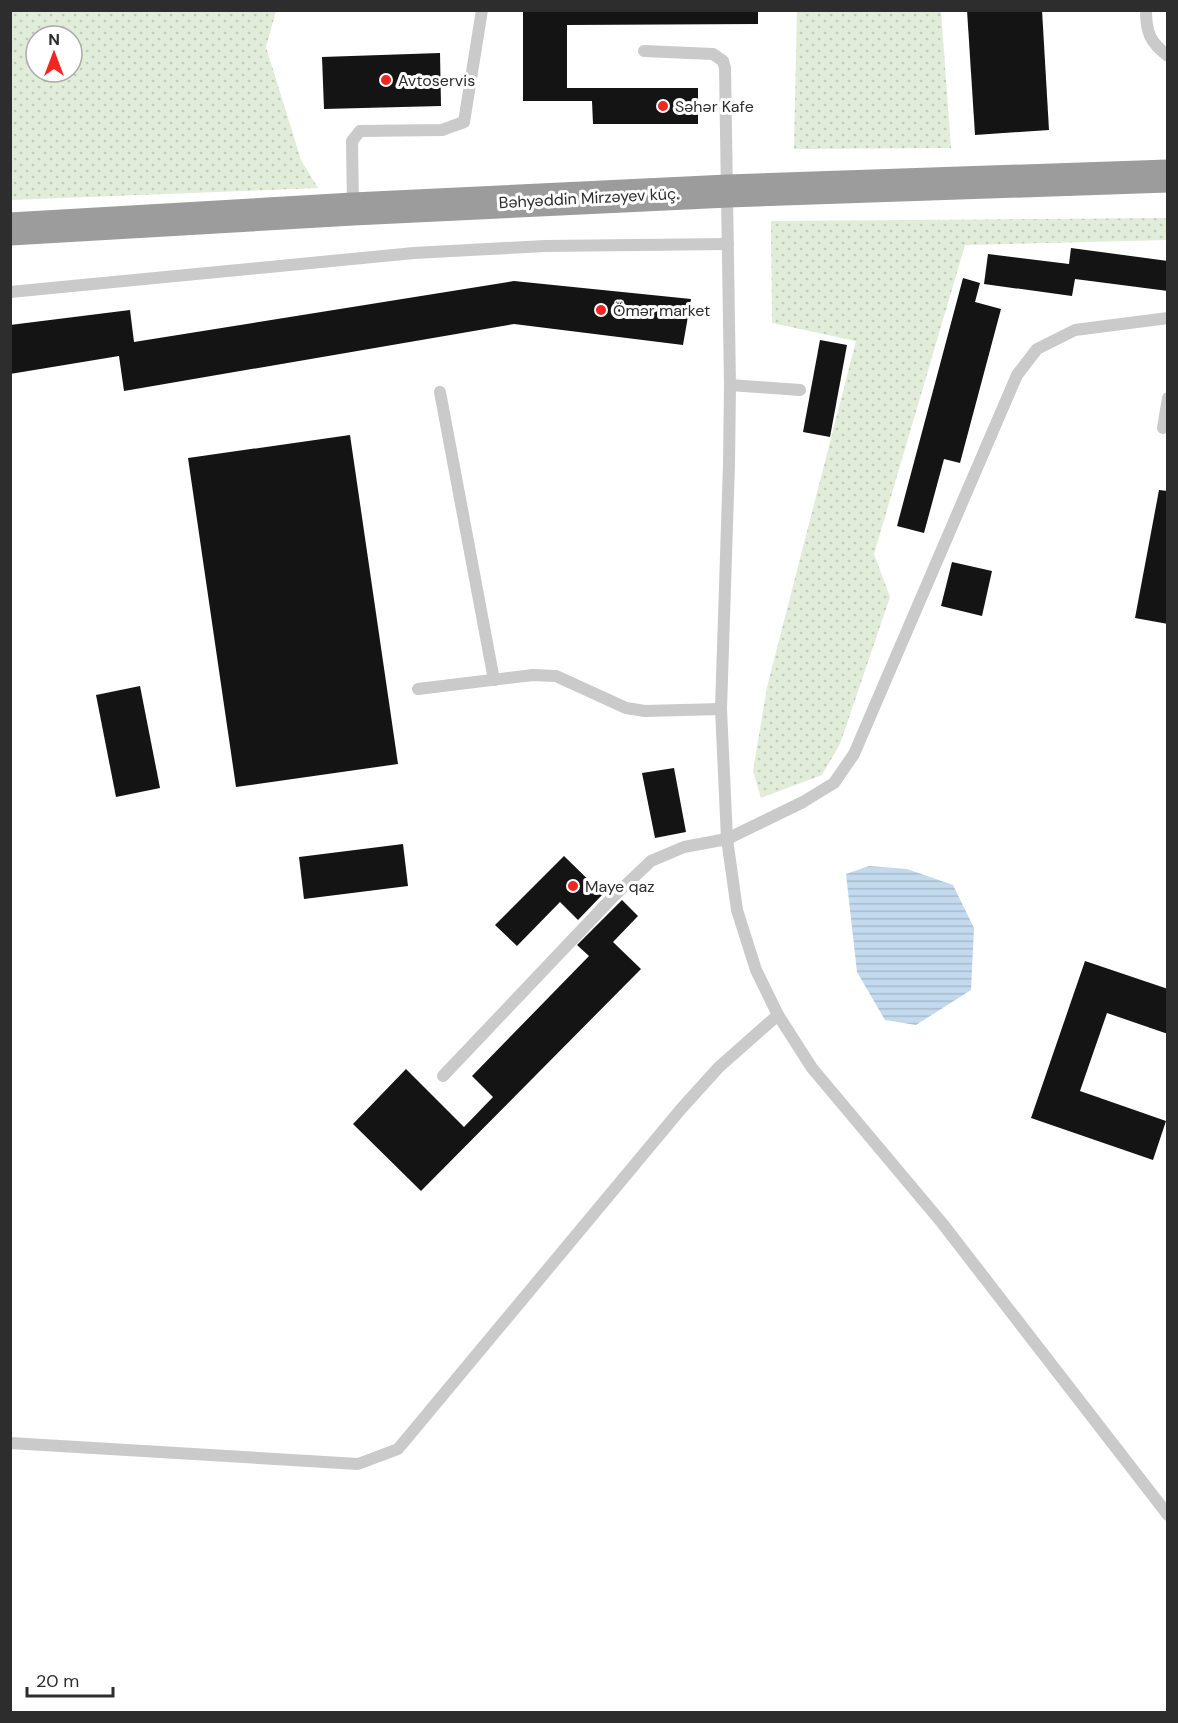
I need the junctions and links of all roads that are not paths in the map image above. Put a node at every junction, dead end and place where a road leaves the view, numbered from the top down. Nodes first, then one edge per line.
1 (482, 10) edge
2 (1146, 10) edge
3 (644, 51) dead end
4 (1167, 56) edge
5 (1167, 176) edge
6 (729, 191) junction
7 (353, 208) junction
8 (10, 230) edge
9 (729, 244) junction
10 (10, 292) edge
11 (1167, 318) edge
12 (730, 386) junction
13 (800, 390) dead end
14 (440, 392) dead end
15 (1167, 399) edge
16 (1163, 429) dead end
17 (494, 680) junction
18 (418, 689) dead end
19 (721, 709) junction
20 (727, 839) junction
21 (778, 1016) junction
22 (443, 1076) dead end
23 (10, 1443) edge
24 (1167, 1515) edge

1 - 7 lane
2 - 4 lane
3 - 6 lane
5 - 6 highway, Bəhyəddin Mirzəyev küç.
6 - 7 highway, Bəhyəddin Mirzəyev küç.
6 - 9 lane
7 - 8 highway, Bəhyəddin Mirzəyev küç.
9 - 10 lane
9 - 12 lane
11 - 20 lane
12 - 13 lane
12 - 19 lane
14 - 17 lane
15 - 16 lane
17 - 18 lane
17 - 19 lane
19 - 20 lane
20 - 21 lane
20 - 22 lane
21 - 23 lane
21 - 24 lane

